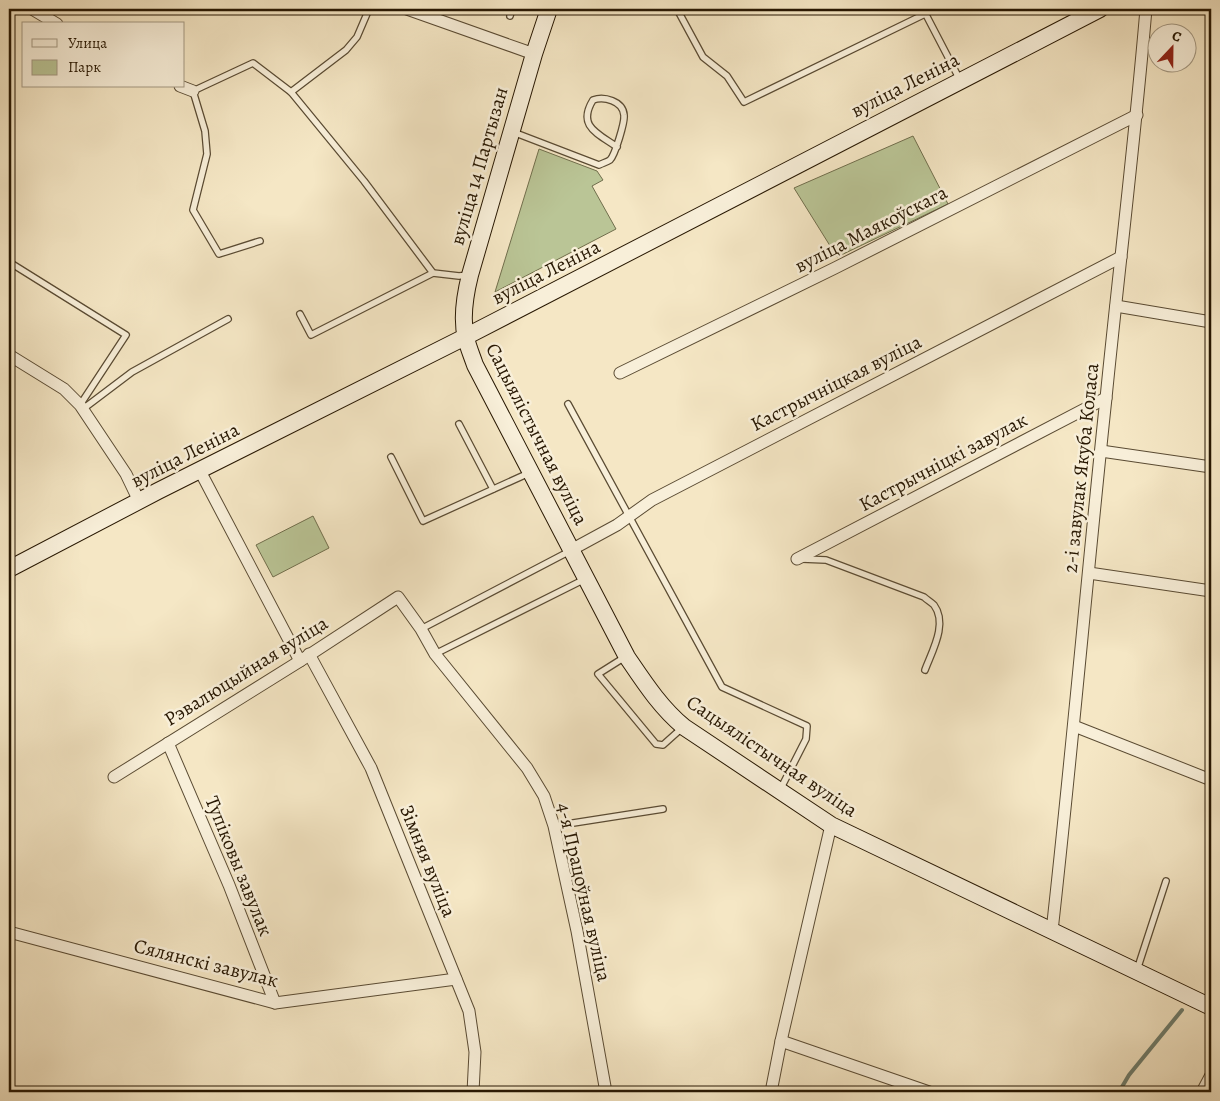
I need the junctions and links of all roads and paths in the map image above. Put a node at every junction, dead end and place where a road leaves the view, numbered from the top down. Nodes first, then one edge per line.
1 (32, 9) edge
2 (369, 9) edge
3 (407, 9) edge
4 (512, 9) edge
5 (549, 9) edge
6 (677, 9) edge
7 (1100, 9) edge
8 (1146, 9) edge
9 (924, 11) edge
10 (510, 16) dead end
11 (54, 22) edge
12 (534, 54) junction
13 (960, 80) junction
14 (185, 88) edge
15 (193, 91) junction
16 (291, 92) junction
17 (1137, 115) junction
18 (511, 131) junction
19 (617, 147) junction
20 (260, 241) dead end
21 (1121, 257) junction
22 (9, 262) edge
23 (432, 273) junction
24 (470, 275) junction
25 (1116, 306) junction
26 (300, 314) dead end
27 (228, 319) dead end
28 (1211, 322) edge
29 (465, 337) junction
30 (9, 355) edge
31 (620, 373) dead end
32 (1106, 398) junction
33 (568, 404) dead end
34 (82, 407) junction
35 (459, 424) dead end
36 (1101, 450) junction
37 (390, 457) dead end
38 (1211, 467) edge
39 (200, 471) junction
40 (530, 472) junction
41 (493, 489) junction
42 (139, 501) junction
43 (630, 517) junction
44 (572, 550) junction
45 (797, 559) joint
46 (9, 569) edge
47 (1089, 573) junction
48 (587, 578) junction
49 (1211, 591) edge
50 (398, 596) joint
51 (421, 629) junction
52 (435, 654) junction
53 (627, 656) junction
54 (305, 658) junction
55 (925, 670) dead end
56 (1074, 726) junction
57 (684, 727) junction
58 (168, 743) junction
59 (114, 778) dead end
60 (1211, 780) edge
61 (780, 790) junction
62 (663, 809) dead end
63 (831, 825) junction
64 (554, 826) junction
65 (1166, 882) dead end
66 (1052, 931) junction
67 (9, 932) edge
68 (1137, 972) junction
69 (456, 979) junction
70 (275, 1003) junction
71 (1211, 1007) edge
72 (781, 1041) junction
73 (1211, 1075) edge
74 (473, 1092) edge
75 (606, 1092) edge
76 (771, 1092) edge
77 (929, 1092) edge
78 (1202, 1092) edge

1 - 11 street
2 - 16 lane
3 - 12 street
4 - 10 lane
5 - 12 main road, вуліца 14 Партызан
6 - 9 lane
7 - 13 main road, вуліца Леніна
8 - 17 street, 2-і завулак Якуба Коласа
9 - 13 lane
12 - 18 main road, вуліца 14 Партызан
13 - 29 main road, вуліца Леніна
14 - 15 street
15 - 16 lane
15 - 20 lane
16 - 23 lane
17 - 21 street, 2-і завулак Якуба Коласа
17 - 31 street, вуліца Маякоўскага
18 - 19 lane
18 - 24 main road, вуліца 14 Партызан
19 - 19 lane
21 - 25 street, 2-і завулак Якуба Коласа
21 - 43 street, Кастрычніцкая вуліца
22 - 34 lane
23 - 24 lane
23 - 26 lane
24 - 29 main road, вуліца 14 Партызан
25 - 28 street
25 - 32 street, 2-і завулак Якуба Коласа
27 - 34 lane
29 - 39 main road, вуліца Леніна
29 - 40 main road, Сацыялістычная вуліца
30 - 34 street
32 - 36 street, 2-і завулак Якуба Коласа
32 - 45 street, Кастрычніцкі завулак
33 - 43 lane
34 - 42 street
35 - 41 lane
36 - 38 street
36 - 47 street, 2-і завулак Якуба Коласа
37 - 41 lane
39 - 42 main road, вуліца Леніна
39 - 54 street, Зімняя вуліца
40 - 41 lane
40 - 44 main road, Сацыялістычная вуліца
42 - 46 main road, вуліца Леніна
43 - 44 street, Кастрычніцкая вуліца
43 - 61 lane
44 - 48 main road, Сацыялістычная вуліца
44 - 51 lane
45 - 55 lane
47 - 49 street
47 - 56 street, 2-і завулак Якуба Коласа
48 - 52 lane
48 - 53 main road, Сацыялістычная вуліца
50 - 51 street, 4-я Працоўная вуліца
50 - 54 street, Рэвалюцыйная вуліца
51 - 52 street, 4-я Працоўная вуліца
52 - 64 street, 4-я Працоўная вуліца
53 - 57 main road, Сацыялістычная вуліца
53 - 57 lane
54 - 58 street, Рэвалюцыйная вуліца
54 - 69 street, Зімняя вуліца
56 - 60 street
56 - 66 street, 2-і завулак Якуба Коласа
57 - 61 main road, Сацыялістычная вуліца
58 - 59 street, Рэвалюцыйная вуліца
58 - 70 street, Тупіковы завулак
61 - 63 main road, Сацыялістычная вуліца
62 - 64 lane
63 - 66 main road, Сацыялістычная вуліца
63 - 72 street
64 - 75 street, 4-я Працоўная вуліца
65 - 68 lane
66 - 68 main road, Сацыялістычная вуліца
67 - 70 street, Сялянскі завулак
68 - 71 main road, Сацыялістычная вуліца
69 - 70 street, Сялянскі завулак
69 - 74 street, Зімняя вуліца
72 - 76 street
72 - 77 street
73 - 78 street

